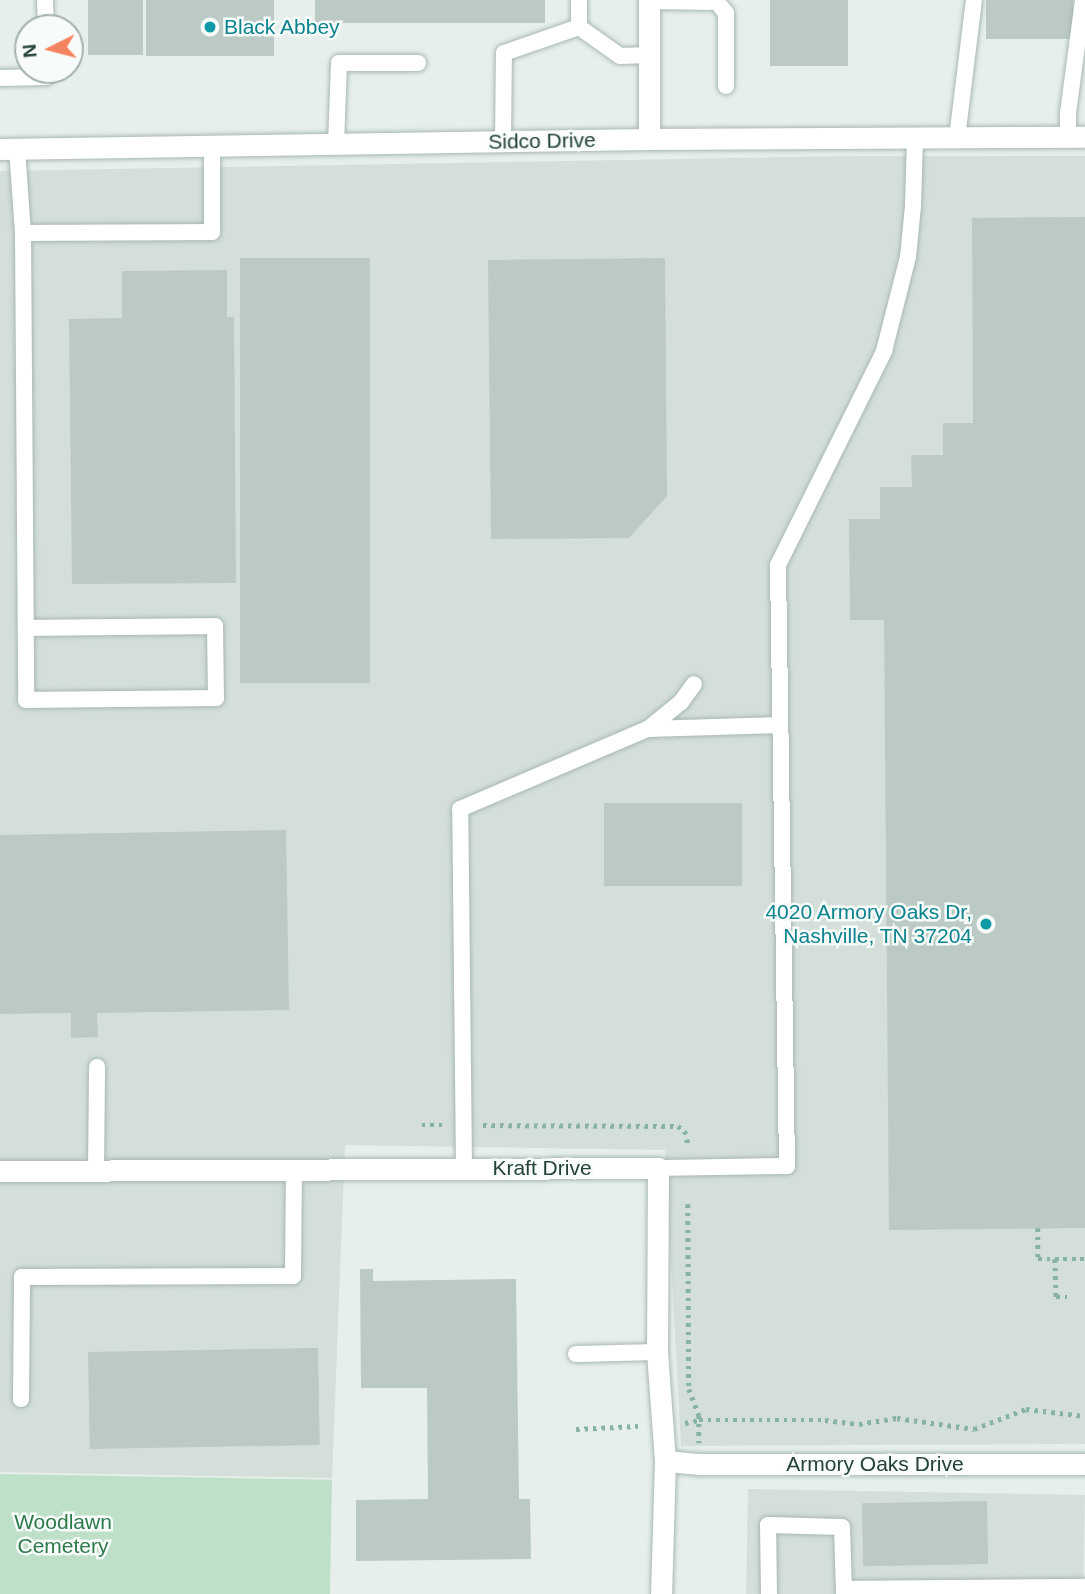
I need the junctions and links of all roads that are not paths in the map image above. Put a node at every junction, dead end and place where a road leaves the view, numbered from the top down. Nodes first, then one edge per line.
1 (579, 0) edge
2 (974, 0) edge
3 (1083, 0) edge
4 (649, 1) edge
5 (579, 27) junction
6 (649, 55) junction
7 (418, 62) dead end
8 (726, 86) dead end
9 (1076, 137) edge
10 (957, 138) junction
11 (649, 139) junction
12 (915, 139) junction
13 (503, 142) junction
14 (336, 145) junction
15 (212, 148) junction
16 (8, 149) edge
17 (23, 233) junction
18 (26, 628) junction
19 (694, 684) dead end
20 (780, 725) junction
21 (648, 729) junction
22 (96, 1067) dead end
23 (464, 1168) junction
24 (658, 1168) junction
25 (294, 1169) junction
26 (96, 1170) junction
27 (0, 1171) edge
28 (657, 1352) junction
29 (576, 1354) dead end
30 (21, 1399) dead end
31 (665, 1461) junction
32 (1085, 1464) edge
33 (1085, 1587) edge
34 (844, 1592) edge
35 (661, 1594) edge
36 (769, 1594) edge

1 - 5 lane
2 - 10 lane
3 - 9 lane
4 - 6 street
4 - 8 lane
5 - 6 lane
5 - 13 lane
6 - 11 street
7 - 14 lane
9 - 10 street, Sidco Drive
10 - 12 street, Sidco Drive
11 - 12 street, Sidco Drive
11 - 13 street, Sidco Drive
12 - 20 lane
13 - 14 street, Sidco Drive
14 - 15 street, Sidco Drive
15 - 16 street, Sidco Drive
15 - 17 lane
16 - 17 lane
17 - 18 lane
18 - 18 lane
19 - 21 lane
20 - 21 lane
20 - 24 lane
21 - 23 lane
22 - 26 lane
23 - 24 street, Kraft Drive
23 - 25 street, Kraft Drive
24 - 28 street
25 - 26 street, Kraft Drive
25 - 30 lane
26 - 27 street, Kraft Drive
28 - 29 lane
28 - 31 street
31 - 32 street, Armory Oaks Drive
31 - 35 street
33 - 34 lane
34 - 36 lane

